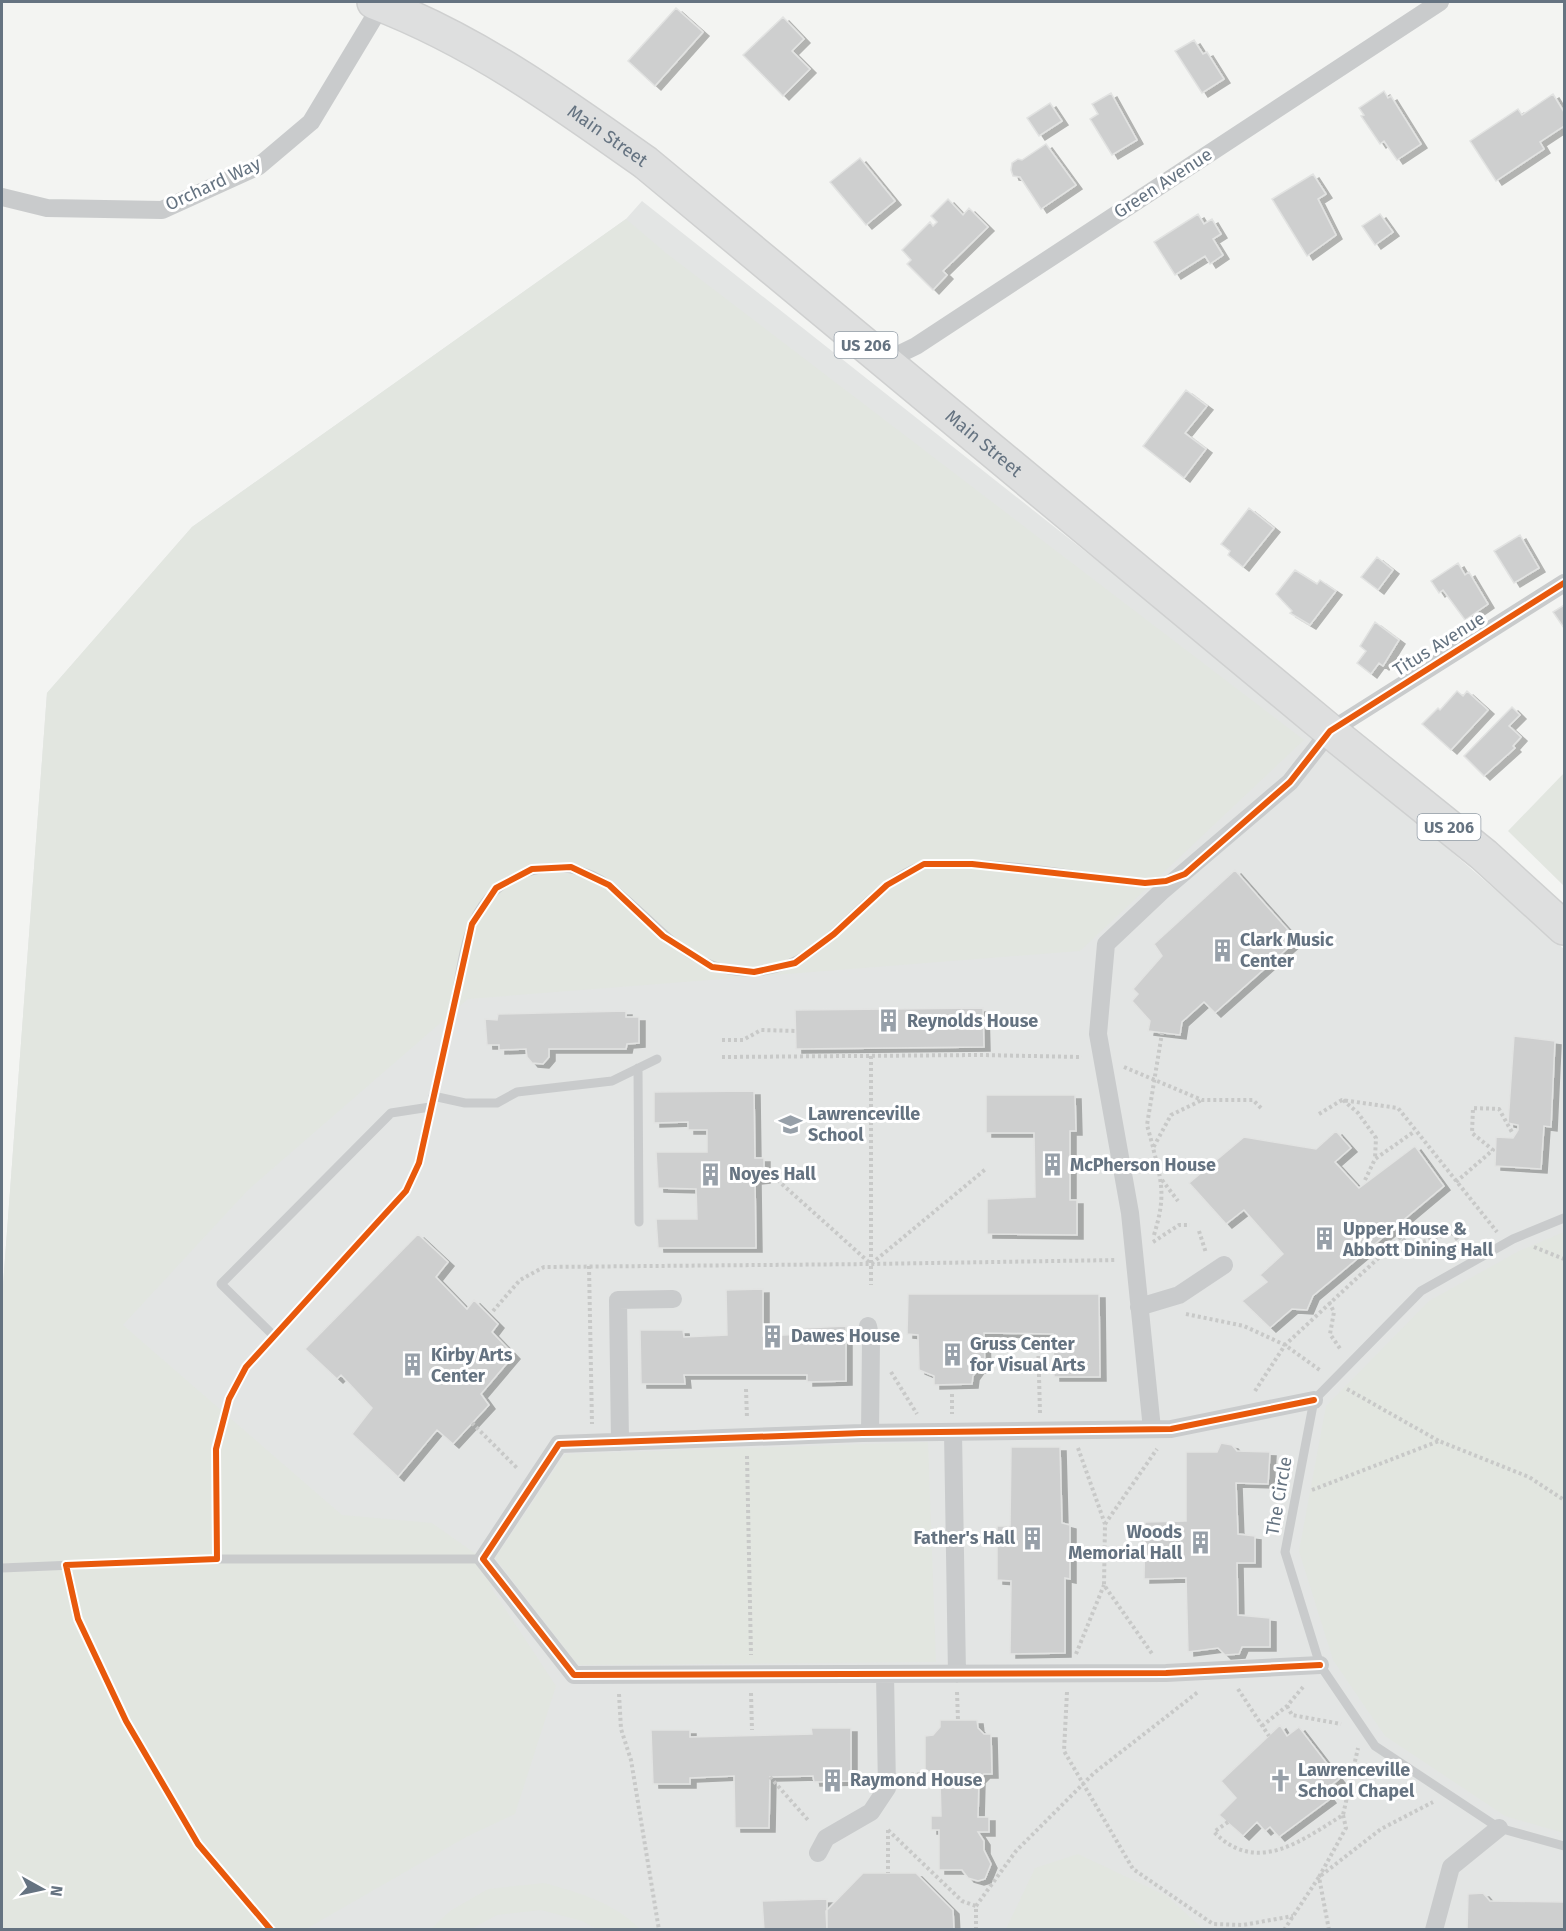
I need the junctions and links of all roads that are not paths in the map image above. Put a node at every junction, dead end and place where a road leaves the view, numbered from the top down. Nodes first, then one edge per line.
1 (1440, 2) edge
2 (378, 3) edge
3 (2, 198) edge
4 (885, 361) junction
5 (1564, 583) edge
6 (1330, 731) junction
7 (1185, 874) junction
8 (1564, 928) edge
9 (657, 1059) dead end
10 (638, 1068) junction
11 (433, 1096) junction
12 (430, 1107) junction
13 (1564, 1218) edge
14 (639, 1222) dead end
15 (1224, 1265) dead end
16 (673, 1299) dead end
17 (1139, 1306) junction
18 (870, 1333) road end
19 (274, 1336) junction
20 (1314, 1400) junction
21 (1152, 1429) junction
22 (953, 1432) junction
23 (870, 1433) junction
24 (620, 1442) junction
25 (217, 1559) junction
26 (483, 1559) junction
27 (66, 1565) junction
28 (2, 1568) edge
29 (1320, 1665) junction
30 (885, 1674) junction
31 (957, 1674) junction
32 (1499, 1828) junction
33 (1564, 1846) edge
34 (818, 1852) dead end
35 (271, 1929) edge
36 (1434, 1929) edge

1 - 4 street, Green Avenue
2 - 3 street, Orchard Way
2 - 4 highway, Main Street / US 206
4 - 6 highway, Main Street / US 206
5 - 6 street, Titus Avenue
6 - 7 street, Titus Avenue
6 - 8 highway, Main Street / US 206
7 - 11 lane
7 - 17 street, Titus Avenue
9 - 10 lane
10 - 11 lane
10 - 14 lane
11 - 12 lane
12 - 19 lane
12 - 19 lane
13 - 20 lane
15 - 17 street
16 - 24 street
17 - 21 street, Titus Avenue
18 - 23 street
19 - 25 lane
20 - 21 street
20 - 29 lane, The Circle
21 - 22 street
22 - 23 street
22 - 31 street
23 - 24 street
24 - 26 street
25 - 26 lane
25 - 27 lane
26 - 30 street
27 - 28 lane
27 - 35 lane
29 - 31 street
29 - 32 lane, The Circle
30 - 31 street
30 - 34 street
32 - 33 lane, The Circle
32 - 36 street

